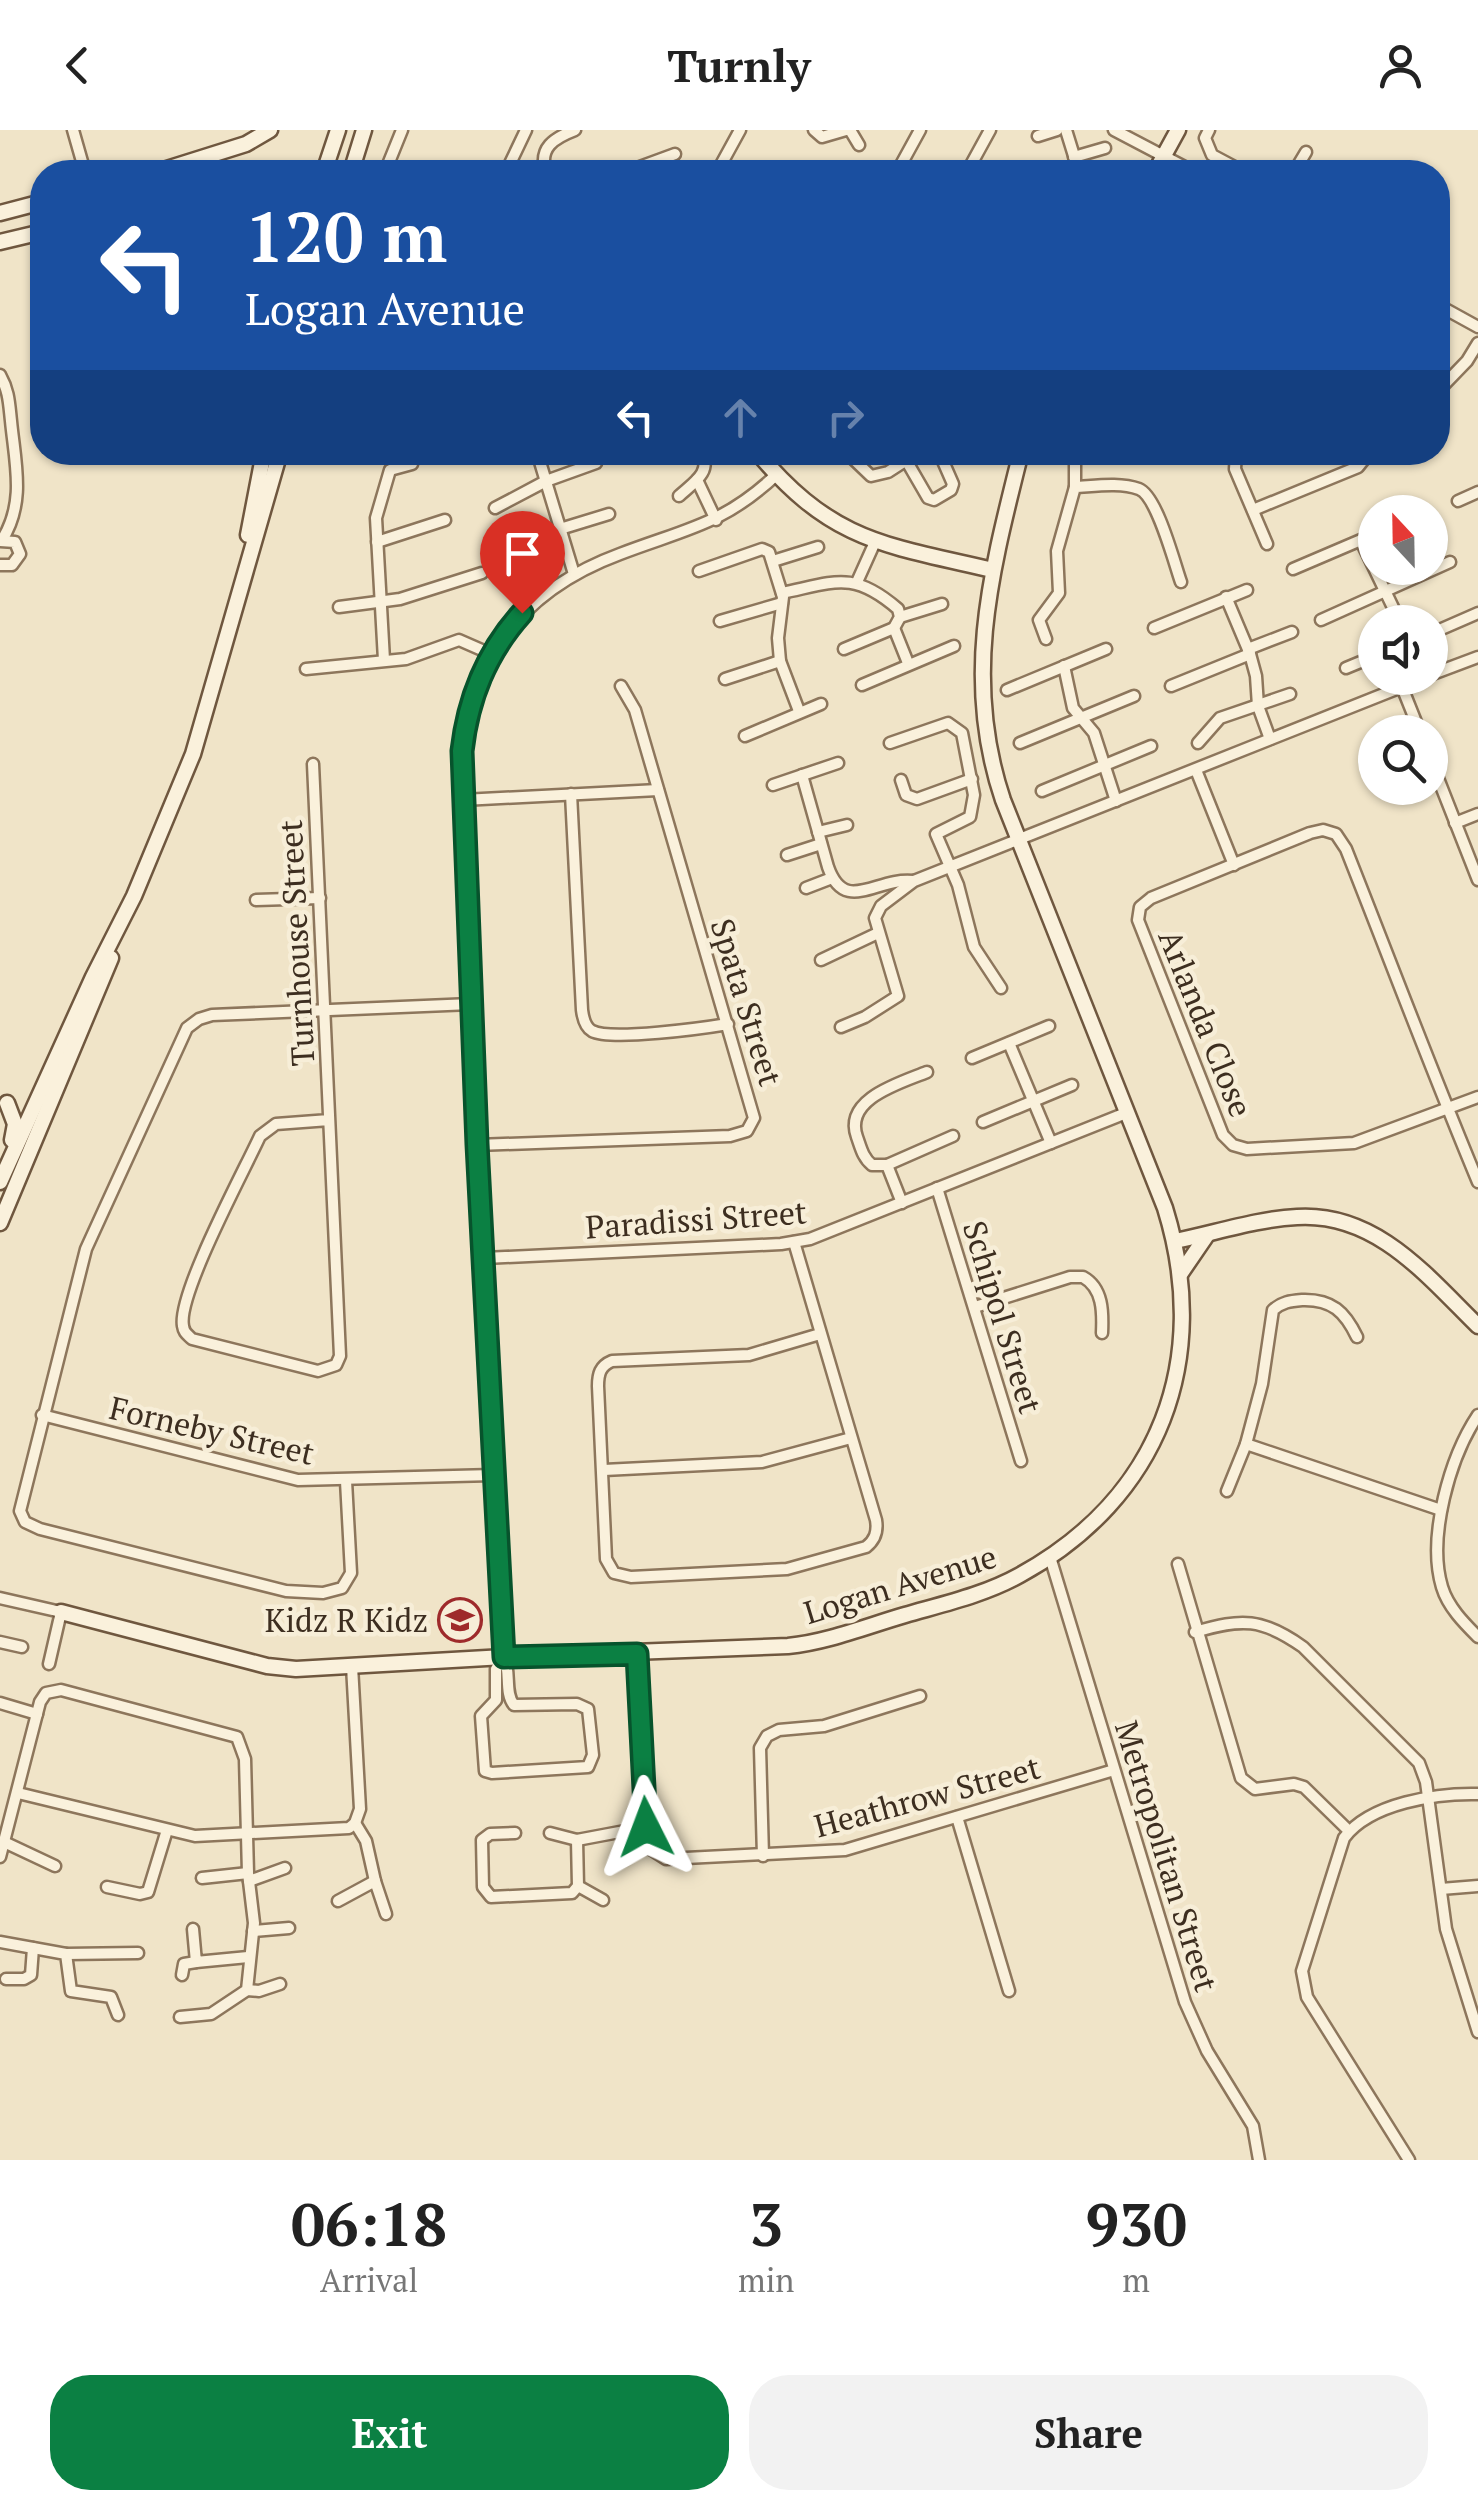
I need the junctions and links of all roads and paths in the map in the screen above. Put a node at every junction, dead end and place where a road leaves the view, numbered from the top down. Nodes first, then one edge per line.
1 (73, 130) edge
2 (270, 130) edge
3 (338, 130) edge
4 (364, 130) edge
5 (402, 130) edge
6 (526, 130) edge
7 (574, 130) edge
8 (740, 130) edge
9 (814, 130) edge
10 (848, 130) edge
11 (920, 130) edge
12 (990, 130) edge
13 (1057, 130) edge
14 (1066, 130) edge
15 (1114, 130) edge
16 (1178, 130) edge
17 (1209, 130) edge
18 (1038, 136) dead end
19 (858, 146) dead end
20 (1105, 148) dead end
21 (1306, 152) dead end
22 (675, 154) dead end
23 (1164, 156) junction
24 (1074, 157) junction
25 (82, 160) edge
26 (195, 160) edge
27 (328, 160) edge
28 (355, 160) edge
29 (390, 160) edge
30 (512, 160) edge
31 (545, 160) edge
32 (659, 160) edge
33 (724, 160) edge
34 (904, 160) edge
35 (974, 160) edge
36 (1075, 160) edge
37 (1162, 160) edge
38 (1172, 160) edge
39 (1220, 160) edge
40 (1301, 160) edge
41 (30, 205) edge
42 (0, 213) edge
43 (30, 235) edge
44 (0, 242) edge
45 (1450, 312) edge
46 (1478, 328) edge
47 (1478, 343) edge
48 (0, 374) edge
49 (1450, 379) edge
50 (0, 411) edge
51 (11, 421) junction
52 (262, 465) edge
53 (276, 465) edge
54 (408, 465) edge
55 (541, 465) edge
56 (593, 465) edge
57 (705, 465) edge
58 (767, 465) edge
59 (859, 465) edge
60 (898, 465) edge
61 (909, 465) edge
62 (944, 465) edge
63 (1018, 465) edge
64 (1074, 465) edge
65 (1233, 465) edge
66 (1359, 465) edge
67 (776, 476) junction
68 (697, 480) junction
69 (546, 481) junction
70 (1075, 486) junction
71 (1478, 492) edge
72 (679, 496) dead end
73 (1458, 501) dead end
74 (495, 508) dead end
75 (1253, 510) junction
76 (609, 514) dead end
77 (14, 519) junction
78 (445, 520) dead end
79 (716, 520) junction
80 (561, 533) junction
81 (1, 540) edge
82 (1358, 541) edge
83 (377, 542) junction
84 (875, 542) junction
85 (1267, 544) dead end
86 (18, 545) junction
87 (818, 548) dead end
88 (513, 560) dead end
89 (772, 561) junction
90 (1450, 562) dead end
91 (4, 566) edge
92 (993, 570) junction
93 (1293, 570) dead end
94 (700, 571) dead end
95 (482, 573) dead end
96 (574, 574) junction
97 (0, 579) edge
98 (857, 582) junction
99 (1182, 582) dead end
100 (240, 585) junction
101 (1384, 585) edge
102 (1247, 590) dead end
103 (1386, 590) junction
104 (1226, 597) junction
105 (782, 598) junction
106 (379, 601) junction
107 (942, 604) dead end
108 (1393, 605) edge
109 (339, 607) dead end
110 (1478, 613) edge
111 (1321, 620) dead end
112 (720, 621) dead end
113 (897, 622) junction
114 (1448, 626) edge
115 (1154, 628) dead end
116 (1292, 632) dead end
117 (1046, 639) dead end
118 (954, 646) dead end
119 (844, 649) dead end
120 (1106, 649) dead end
121 (1249, 652) junction
122 (492, 654) junction
123 (1478, 656) edge
124 (384, 660) junction
125 (780, 662) junction
126 (1358, 663) edge
127 (908, 664) junction
128 (1064, 666) junction
129 (1346, 668) dead end
130 (1448, 668) edge
131 (306, 669) dead end
132 (726, 678) dead end
133 (862, 685) dead end
134 (620, 686) dead end
135 (1171, 686) dead end
136 (1007, 690) dead end
137 (1290, 694) dead end
138 (1382, 695) edge
139 (1134, 696) dead end
140 (821, 704) dead end
141 (1258, 706) junction
142 (798, 711) junction
143 (1082, 718) junction
144 (745, 736) dead end
145 (1270, 739) junction
146 (1198, 742) dead end
147 (890, 743) dead end
148 (1020, 743) dead end
149 (1151, 746) dead end
150 (838, 762) dead end
151 (313, 764) dead end
152 (1104, 766) junction
153 (1196, 770) junction
154 (802, 775) junction
155 (972, 779) junction
156 (900, 780) dead end
157 (773, 786) dead end
158 (658, 790) junction
159 (1042, 791) dead end
160 (571, 794) junction
161 (463, 800) junction
162 (1116, 801) junction
163 (1448, 804) edge
164 (1478, 814) edge
165 (1455, 822) junction
166 (846, 825) dead end
167 (820, 838) junction
168 (1018, 840) junction
169 (787, 854) dead end
170 (1234, 865) junction
171 (951, 868) junction
172 (832, 878) junction
173 (1478, 880) edge
174 (914, 881) junction
175 (806, 888) dead end
176 (134, 896) junction
177 (320, 898) junction
178 (256, 900) dead end
179 (878, 934) junction
180 (821, 960) dead end
181 (101, 984) junction
182 (1001, 988) dead end
183 (898, 996) junction
184 (471, 1004) junction
185 (326, 1010) junction
186 (902, 1011) dead end
187 (728, 1024) junction
188 (1049, 1026) dead end
189 (841, 1027) dead end
190 (1009, 1042) junction
191 (972, 1058) dead end
192 (927, 1072) dead end
193 (1072, 1085) dead end
194 (1478, 1097) edge
195 (1033, 1101) junction
196 (6, 1103) dead end
197 (1448, 1110) junction
198 (1126, 1112) junction
199 (30, 1114) junction
200 (329, 1120) junction
201 (983, 1122) dead end
202 (954, 1136) dead end
203 (1052, 1143) junction
204 (477, 1144) junction
205 (887, 1165) junction
206 (0, 1169) edge
207 (0, 1182) edge
208 (1478, 1182) edge
209 (937, 1188) junction
210 (902, 1202) junction
211 (0, 1222) edge
212 (1208, 1234) junction
213 (1175, 1241) junction
214 (794, 1242) junction
215 (485, 1258) junction
216 (1181, 1273) junction
217 (975, 1307) junction
218 (1478, 1326) edge
219 (1102, 1333) dead end
220 (820, 1334) junction
221 (1357, 1338) dead end
222 (42, 1415) junction
223 (1478, 1415) edge
224 (851, 1438) junction
225 (1246, 1444) junction
226 (1021, 1461) dead end
227 (604, 1470) junction
228 (493, 1475) junction
229 (346, 1480) junction
230 (1227, 1491) dead end
231 (1441, 1510) junction
232 (1050, 1557) junction
233 (1178, 1564) dead end
234 (0, 1598) edge
235 (61, 1612) junction
236 (1196, 1632) junction
237 (1478, 1638) edge
238 (0, 1642) edge
239 (22, 1647) dead end
240 (637, 1654) junction
241 (504, 1657) junction
242 (49, 1664) dead end
243 (352, 1666) junction
244 (920, 1696) dead end
245 (0, 1702) edge
246 (38, 1708) junction
247 (1114, 1770) junction
248 (18, 1793) junction
249 (1478, 1794) edge
250 (1427, 1796) junction
251 (957, 1817) junction
252 (356, 1823) junction
253 (646, 1827) junction
254 (167, 1830) junction
255 (1349, 1831) junction
256 (515, 1833) dead end
257 (550, 1833) dead end
258 (247, 1834) junction
259 (576, 1840) junction
260 (4, 1842) junction
261 (763, 1856) junction
262 (0, 1857) edge
263 (55, 1866) dead end
264 (285, 1868) dead end
265 (248, 1877) junction
266 (202, 1878) dead end
267 (375, 1882) junction
268 (578, 1886) junction
269 (1478, 1886) edge
270 (107, 1887) dead end
271 (1441, 1889) junction
272 (603, 1900) dead end
273 (338, 1901) dead end
274 (386, 1914) dead end
275 (289, 1928) dead end
276 (193, 1930) dead end
277 (253, 1931) junction
278 (0, 1942) edge
279 (33, 1948) junction
280 (138, 1953) dead end
281 (66, 1954) junction
282 (248, 1956) junction
283 (196, 1962) junction
284 (182, 1974) dead end
285 (6, 1979) dead end
286 (280, 1984) dead end
287 (247, 1990) junction
288 (1009, 1991) dead end
289 (118, 2015) dead end
290 (180, 2017) dead end
291 (1478, 2032) edge
292 (1259, 2160) edge
293 (1409, 2160) edge

1 - 25 street
2 - 26 street
3 - 27 street
4 - 28 street
5 - 29 street
6 - 30 street
7 - 31 street
8 - 33 street
9 - 10 street
10 - 19 street
11 - 34 street
12 - 35 street
13 - 18 street
14 - 24 street
15 - 23 street
16 - 23 street
17 - 39 street
20 - 24 street
21 - 40 street
22 - 32 street
23 - 37 street
23 - 38 street
24 - 36 street
41 - 42 street
43 - 44 street
45 - 46 street
47 - 49 street
48 - 51 street
50 - 51 street
51 - 77 street
52 - 100 street
53 - 100 street
54 - 83 street
55 - 69 street
56 - 69 street
57 - 68 street
58 - 67 street
59 - 60 street
61 - 62 street
63 - 92 street, Logan Avenue
64 - 70 street
65 - 75 street
66 - 75 street
67 - 79 street
67 - 84 street
68 - 72 street
68 - 79 street
69 - 74 street
69 - 80 street
70 - 99 street
70 - 117 street
71 - 73 street
75 - 85 street
76 - 80 street
77 - 81 street
77 - 86 street
78 - 83 street
79 - 96 street
80 - 88 street
80 - 96 street
81 - 86 street
82 - 93 street
83 - 106 street
84 - 92 street
84 - 98 street
86 - 91 street
87 - 89 street
89 - 94 street
89 - 105 street
90 - 103 street
91 - 97 street
92 - 168 street, Logan Avenue
95 - 106 street
96 - 122 street
98 - 105 street
98 - 113 street
100 - 176 street
101 - 103 street
102 - 104 street
103 - 108 street
103 - 111 street
104 - 115 street
104 - 121 street
105 - 112 street
105 - 125 street
106 - 109 street
106 - 124 street
107 - 113 street
110 - 114 street
113 - 119 street
113 - 127 street
116 - 121 street
118 - 127 street
120 - 128 street
121 - 135 street
121 - 141 street
122 - 124 street
122 - 161 street
123 - 130 street
124 - 131 street
125 - 132 street
125 - 142 street
126 - 129 street
127 - 133 street
128 - 136 street
128 - 143 street
134 - 158 street, Spata Street
137 - 141 street
138 - 145 street
139 - 143 street
140 - 142 street
141 - 145 street
141 - 146 street
142 - 144 street
143 - 148 street
143 - 152 street
145 - 153 street
147 - 155 street
149 - 152 street
150 - 154 street
151 - 177 street, Turnhouse Street
152 - 159 street
152 - 162 street
153 - 162 street
153 - 170 street
154 - 157 street
154 - 167 street
155 - 156 street
155 - 171 street
158 - 160 street
158 - 187 street, Spata Street
160 - 161 street
160 - 187 street
161 - 184 street
162 - 168 street
163 - 165 street
164 - 165 street
165 - 173 street
166 - 167 street
167 - 169 street
167 - 172 street
168 - 171 street
168 - 198 street, Logan Avenue
170 - 197 street, Arlanda Close
170 - 197 street, Arlanda Close
171 - 174 street
171 - 182 street
172 - 174 street
172 - 175 street
174 - 179 street
176 - 181 street
176 - 199 street
177 - 178 street
177 - 185 street, Turnhouse Street
179 - 180 street
179 - 183 street
181 - 199 street
181 - 211 street
183 - 186 street
183 - 189 street
184 - 185 street
184 - 204 street
185 - 200 street, Turnhouse Street
185 - 222 street
187 - 204 street, Spata Street
188 - 190 street
190 - 191 street
190 - 195 street
192 - 205 street
193 - 195 street
194 - 197 street, Arlanda Close
195 - 201 street
195 - 203 street
196 - 206 street
197 - 208 street
198 - 203 street, Paradissi Street
198 - 213 street, Logan Avenue
199 - 207 street
200 - 200 street, Turnhouse Street
202 - 205 street
203 - 209 street, Paradissi Street
204 - 215 street
205 - 210 street
209 - 210 street, Paradissi Street
209 - 217 street, Schipol Street
210 - 214 street, Paradissi Street
212 - 213 street
212 - 216 street
212 - 218 street
213 - 216 street, Logan Avenue
214 - 215 street, Paradissi Street
214 - 220 street
215 - 228 street
216 - 232 street, Logan Avenue
217 - 219 street
217 - 226 street, Schipol Street
220 - 224 street
220 - 227 street
221 - 225 street
222 - 229 street, Forneby Street
222 - 229 street
223 - 231 street
224 - 227 street
224 - 227 street
225 - 230 street
225 - 231 street
228 - 229 street, Forneby Street
228 - 241 street
231 - 237 street
232 - 240 street, Logan Avenue
232 - 247 street, Metropolitan Street
233 - 236 street
234 - 235 street, Logan Avenue
235 - 242 street
235 - 243 street, Logan Avenue
236 - 250 street
236 - 255 street
238 - 239 street
240 - 241 street, Logan Avenue
240 - 253 street
241 - 241 street
241 - 243 street, Logan Avenue
243 - 252 street
244 - 261 street
245 - 246 street
246 - 248 street
246 - 258 street
247 - 251 street, Heathrow Street
247 - 292 street, Metropolitan Street
248 - 254 street
248 - 260 street
249 - 250 street
250 - 255 street
250 - 271 street
251 - 261 street, Heathrow Street
251 - 288 street
252 - 258 street
252 - 267 street
253 - 259 street
253 - 261 street, Heathrow Street
254 - 258 street
254 - 270 street
255 - 293 street
256 - 268 street
257 - 259 street
258 - 265 street
259 - 268 street
260 - 262 street
260 - 263 street
264 - 265 street
265 - 266 street
265 - 277 street
267 - 273 street
267 - 274 street
268 - 272 street
269 - 271 street
271 - 291 street
275 - 277 street
276 - 283 street
277 - 282 street
278 - 279 street
279 - 281 street
279 - 285 street
280 - 281 street
281 - 289 street
282 - 283 street
282 - 287 street
283 - 284 street
286 - 287 street
287 - 290 street

